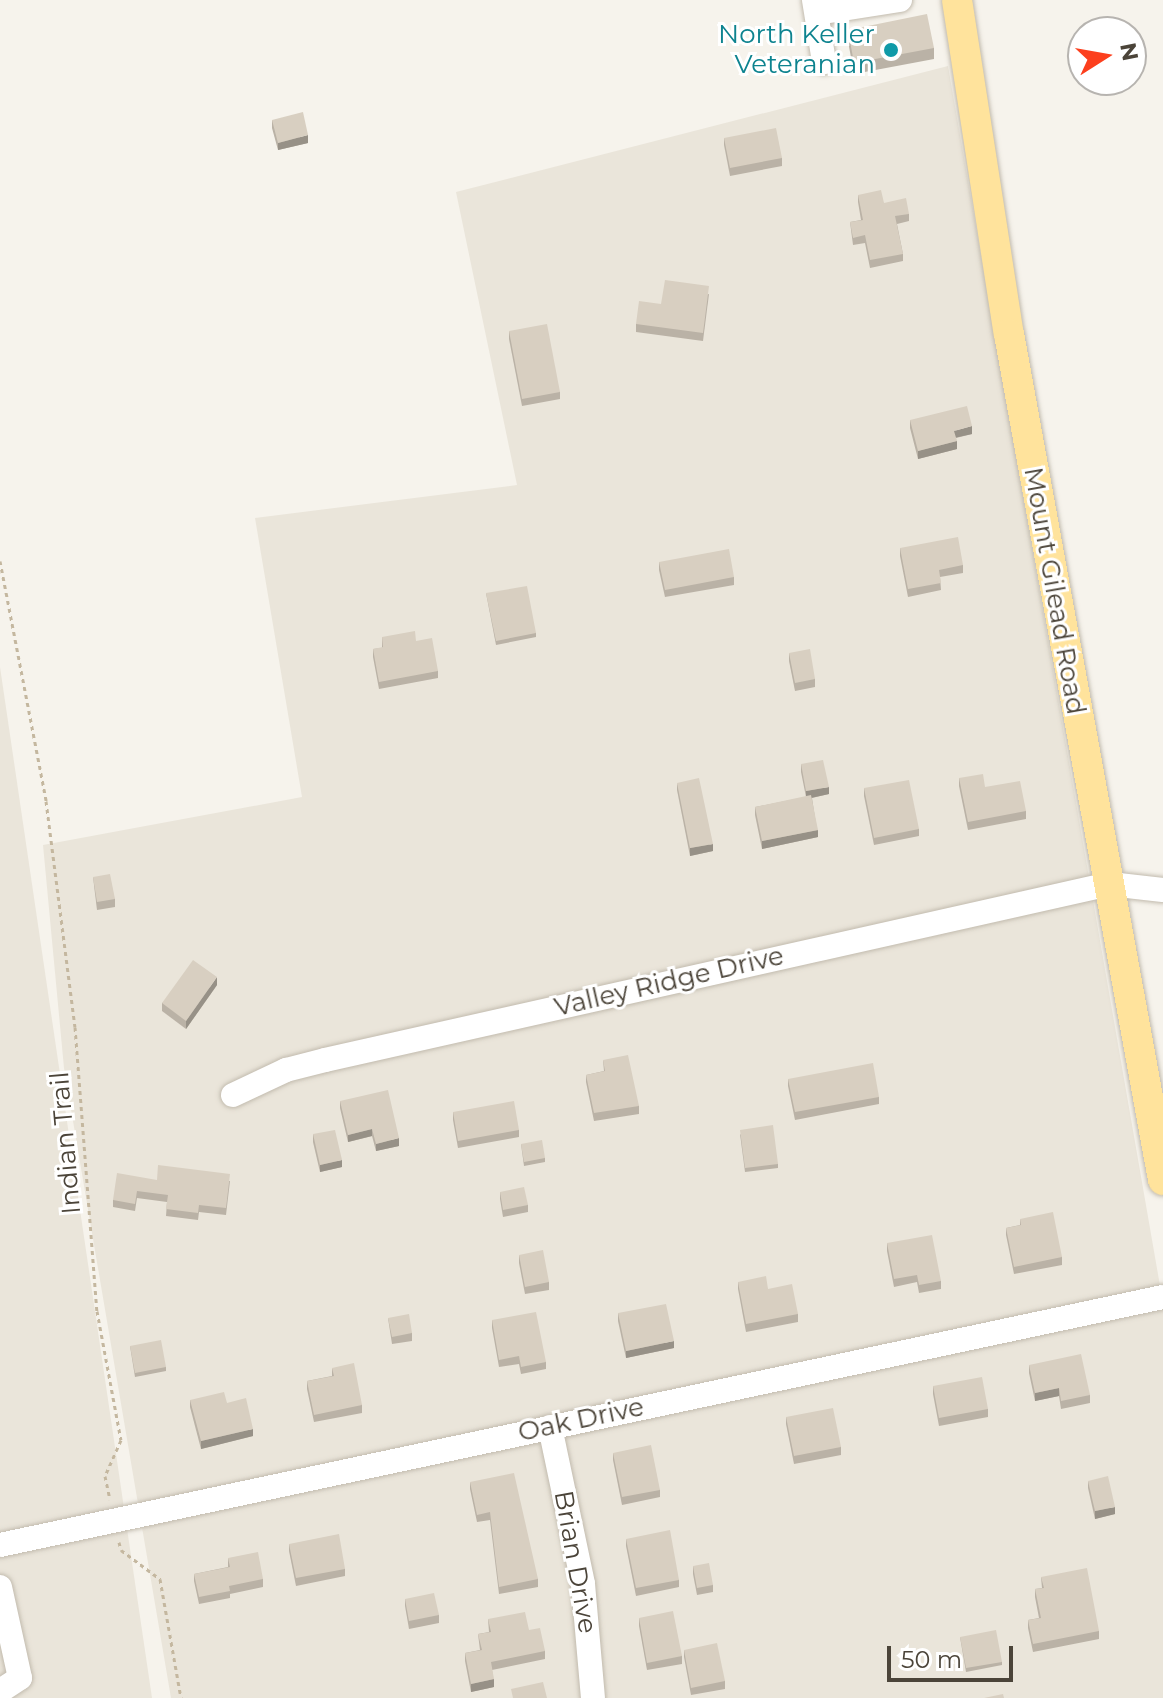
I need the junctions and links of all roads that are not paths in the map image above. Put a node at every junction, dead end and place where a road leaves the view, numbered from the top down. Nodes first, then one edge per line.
1 (900, 0) edge
2 (957, 0) edge
3 (816, 6) edge
4 (824, 62) dead end
5 (1110, 884) junction
6 (1163, 890) edge
7 (233, 1095) dead end
8 (1163, 1180) edge
9 (1163, 1297) edge
10 (550, 1427) junction
11 (0, 1545) edge
12 (0, 1587) edge
13 (10, 1685) edge
14 (593, 1698) edge

1 - 3 street
2 - 5 main road, Mount Gilead Road
3 - 4 street
5 - 6 street, Valley Ridge Drive
5 - 7 street, Valley Ridge Drive
5 - 8 main road, Mount Gilead Road
9 - 10 street, Oak Drive
10 - 11 street, Oak Drive
10 - 14 street, Brian Drive
12 - 13 street

